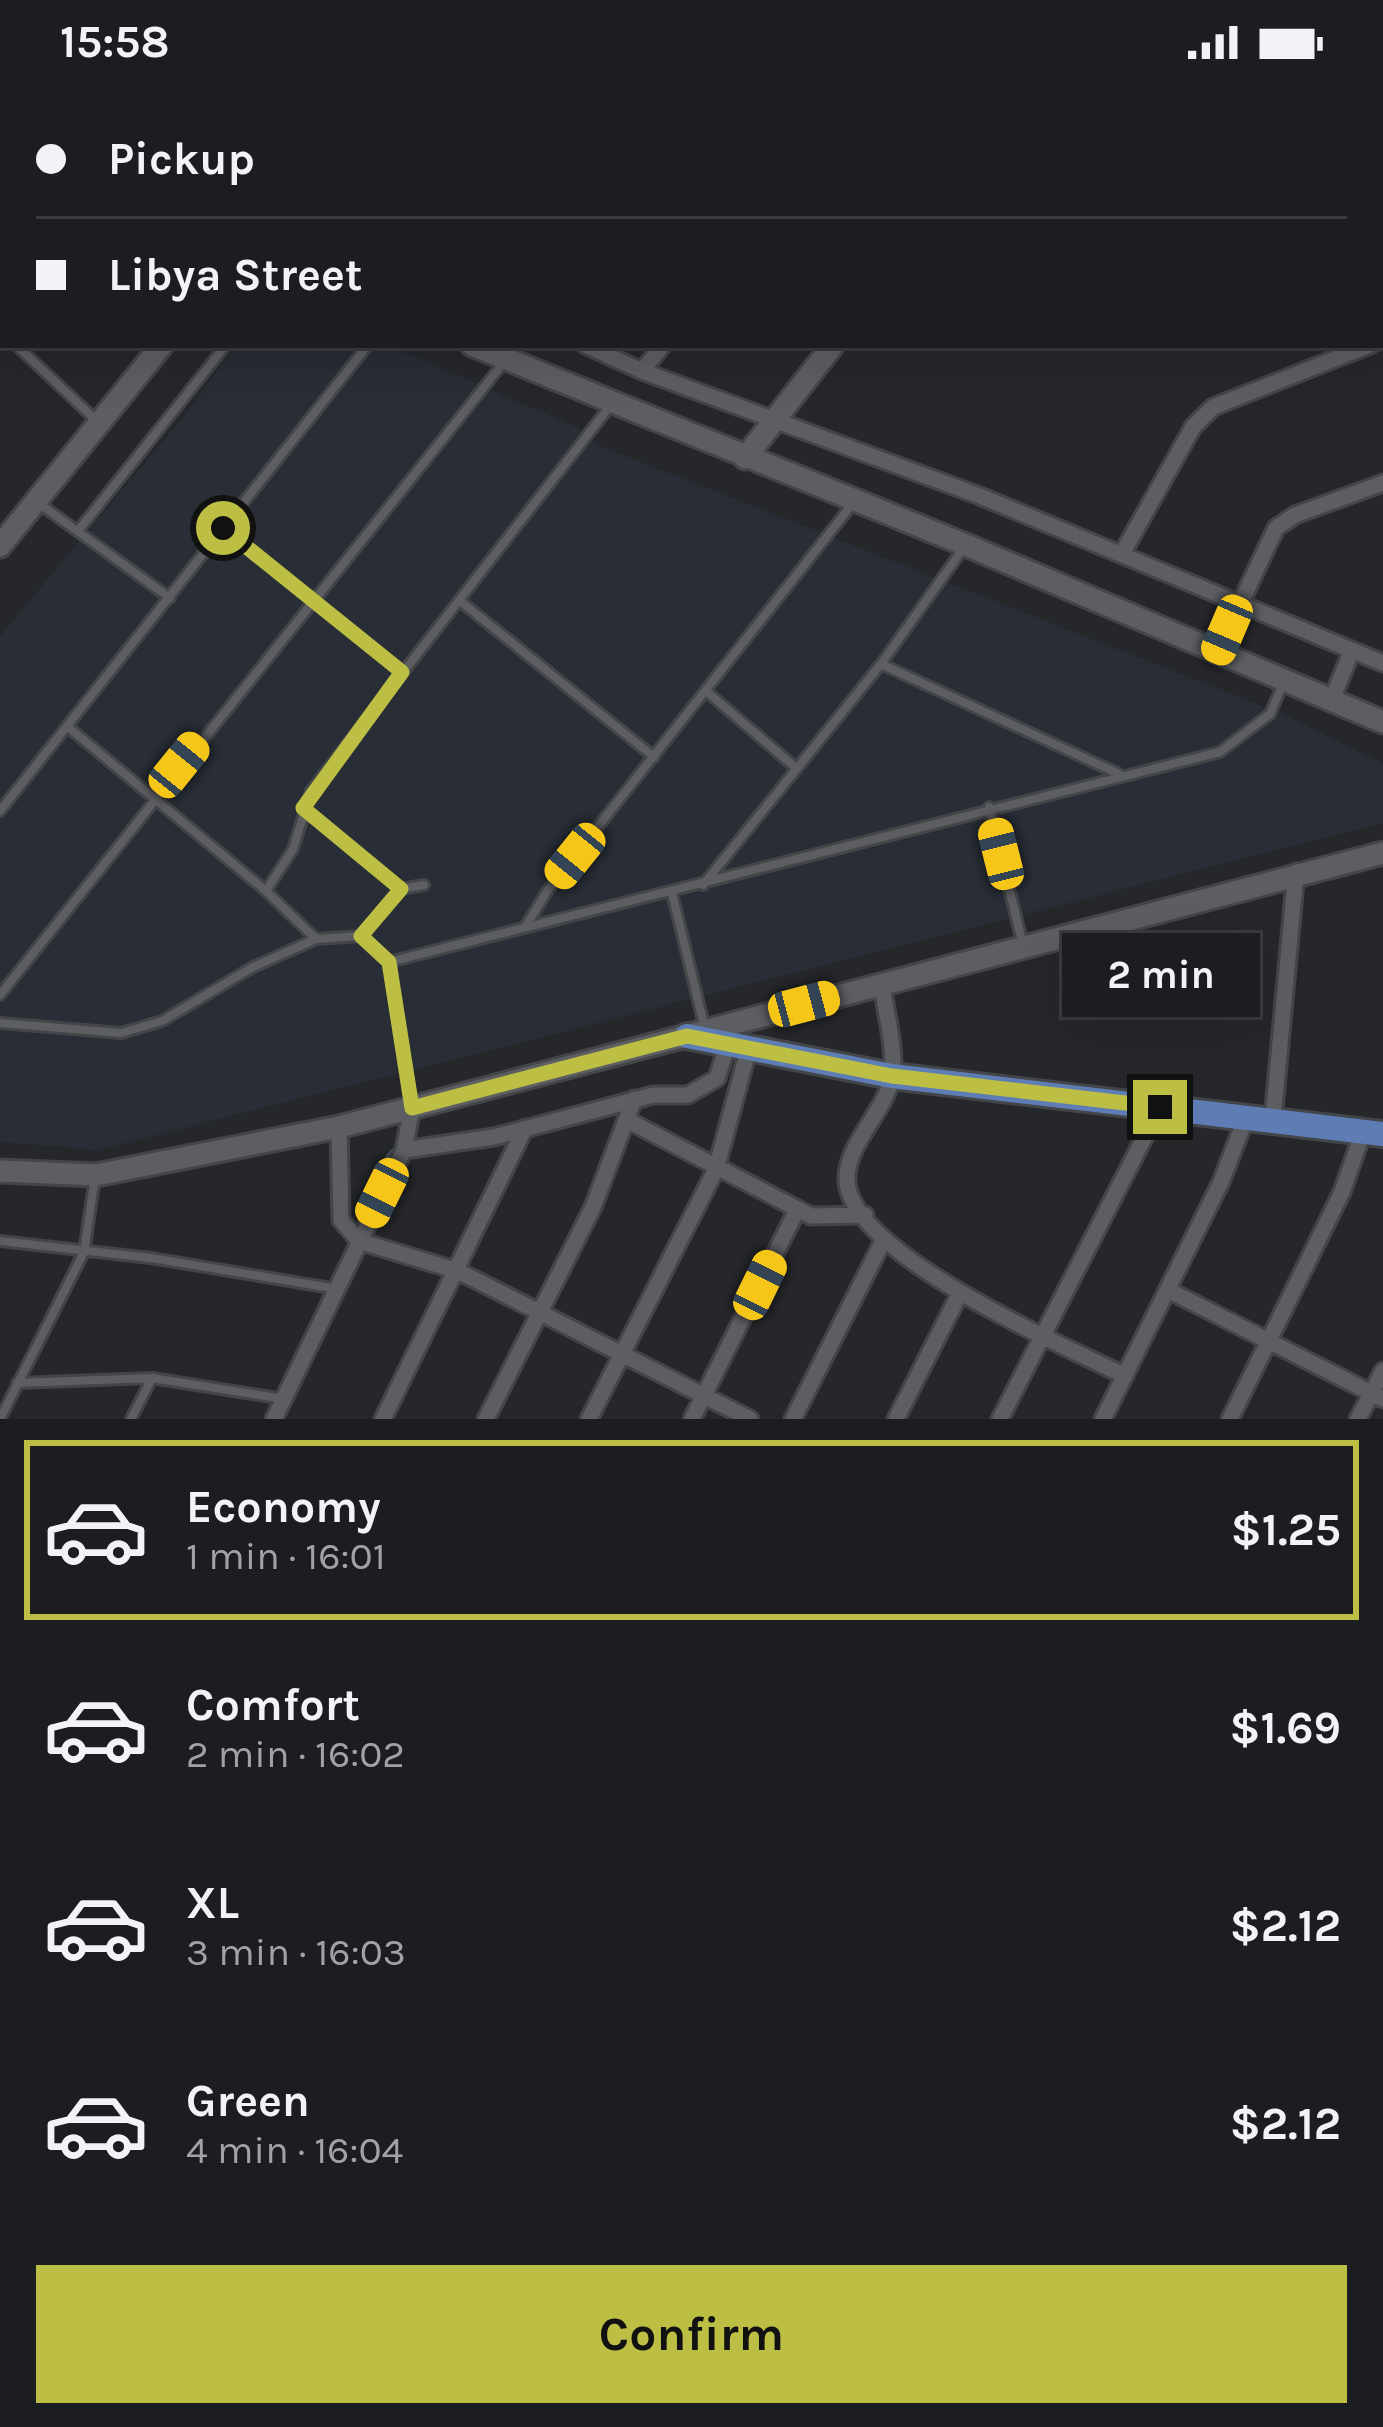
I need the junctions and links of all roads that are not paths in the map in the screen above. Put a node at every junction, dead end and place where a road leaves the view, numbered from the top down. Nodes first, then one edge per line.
1 (19, 348) edge
2 (160, 348) edge
3 (224, 348) edge
4 (366, 348) edge
5 (483, 348) edge
6 (592, 348) edge
7 (661, 348) edge
8 (831, 348) edge
9 (1362, 348) edge
10 (517, 356) edge
11 (642, 371) junction
12 (613, 403) junction
13 (774, 420) junction
14 (99, 424) junction
15 (745, 458) junction
16 (1383, 483) edge
17 (1361, 491) junction
18 (36, 501) junction
19 (854, 502) junction
20 (1383, 502) edge
21 (223, 528) junction
22 (78, 531) junction
23 (966, 545) junction
24 (0, 546) edge
25 (1122, 554) junction
26 (170, 598) junction
27 (314, 599) junction
28 (460, 601) junction
29 (1238, 605) junction
30 (1352, 650) junction
31 (1216, 655) junction
32 (1383, 663) edge
33 (881, 664) junction
34 (402, 672) junction
35 (1284, 683) junction
36 (706, 691) junction
37 (1331, 702) junction
38 (1354, 711) junction
39 (1383, 722) edge
40 (68, 727) junction
41 (1383, 733) edge
42 (654, 757) junction
43 (796, 768) junction
44 (1122, 776) junction
45 (152, 798) junction
46 (303, 808) junction
47 (989, 808) junction
48 (0, 812) edge
49 (1383, 850) edge
50 (1296, 872) junction
51 (424, 885) dead end
52 (702, 886) junction
53 (401, 889) junction
54 (266, 891) junction
55 (672, 893) junction
56 (525, 928) junction
57 (361, 936) junction
58 (316, 939) junction
59 (1023, 945) junction
60 (389, 962) junction
61 (882, 983) junction
62 (0, 994) edge
63 (0, 1024) edge
64 (696, 1033) junction
65 (737, 1049) junction
66 (892, 1076) junction
67 (634, 1099) junction
68 (1160, 1107) junction
69 (412, 1108) junction
70 (1260, 1117) junction
71 (629, 1121) junction
72 (339, 1127) junction
73 (525, 1129) junction
74 (1373, 1133) edge
75 (404, 1150) junction
76 (716, 1169) junction
77 (0, 1171) edge
78 (96, 1175) junction
79 (797, 1210) junction
80 (865, 1215) junction
81 (884, 1239) junction
82 (0, 1241) edge
83 (359, 1241) junction
84 (84, 1252) junction
85 (458, 1271) junction
86 (338, 1289) junction
87 (1168, 1290) junction
88 (961, 1293) junction
89 (539, 1311) junction
90 (1043, 1334) junction
91 (1268, 1341) junction
92 (622, 1354) junction
93 (1383, 1371) edge
94 (1125, 1376) junction
95 (152, 1378) junction
96 (17, 1384) junction
97 (704, 1396) junction
98 (1377, 1396) edge
99 (284, 1399) junction
100 (0, 1419) edge
101 (131, 1419) edge
102 (274, 1419) edge
103 (383, 1419) edge
104 (486, 1419) edge
105 (590, 1419) edge
106 (692, 1419) edge
107 (751, 1419) edge
108 (793, 1419) edge
109 (896, 1419) edge
110 (1000, 1419) edge
111 (1103, 1419) edge
112 (1230, 1419) edge
113 (1358, 1419) edge

1 - 14 lane
2 - 14 main road
3 - 22 lane
4 - 21 lane
5 - 10 main road
6 - 11 street
7 - 11 street
8 - 13 main road
9 - 25 street
10 - 12 main road
10 - 27 lane
11 - 13 street
12 - 15 main road
12 - 28 lane
13 - 15 main road
13 - 25 street
14 - 18 main road
15 - 19 main road
16 - 17 street
17 - 20 street
17 - 29 street
18 - 22 lane
18 - 24 main road
19 - 23 main road
19 - 36 lane
21 - 26 lane
21 - 27 lane
22 - 26 lane
23 - 31 main road
23 - 33 lane
25 - 29 street
26 - 40 lane
27 - 34 lane
27 - 45 lane
28 - 34 lane
28 - 42 lane
29 - 30 street
29 - 31 street
30 - 32 street
30 - 37 street
31 - 35 main road
33 - 43 lane
33 - 44 lane
34 - 46 lane
35 - 37 main road
35 - 44 lane
36 - 42 lane
36 - 43 lane
37 - 38 main road
38 - 39 main road
38 - 41 main road
40 - 45 lane
40 - 48 lane
42 - 56 lane
43 - 52 lane
44 - 47 lane
45 - 54 lane
45 - 62 lane
46 - 53 lane
46 - 54 lane
47 - 52 lane
47 - 59 lane
49 - 50 main road
50 - 59 main road
50 - 70 street
51 - 53 lane
52 - 55 lane
53 - 57 lane
54 - 58 lane
55 - 56 lane
55 - 64 lane
56 - 60 lane
57 - 58 lane
57 - 60 lane
58 - 63 lane
59 - 61 main road
60 - 69 lane
61 - 64 main road
61 - 66 street
64 - 65 main road
64 - 69 main road
65 - 66 main road
65 - 67 street
65 - 76 street
66 - 68 main road
66 - 80 street
67 - 71 street
67 - 73 street
68 - 70 main road
68 - 90 street
69 - 72 main road
69 - 75 street
70 - 74 main road
70 - 87 street
71 - 76 street
71 - 89 street
72 - 78 main road
72 - 83 street
73 - 75 street
73 - 85 street
74 - 91 street
75 - 83 street
76 - 79 street
76 - 92 street
77 - 78 main road
78 - 84 lane
79 - 80 street
79 - 97 street
80 - 81 street
81 - 88 street
81 - 108 street
82 - 84 lane
83 - 85 street
83 - 86 street
84 - 86 lane
84 - 96 lane
85 - 89 street
85 - 103 street
86 - 99 street
87 - 91 street
87 - 94 street
88 - 90 street
88 - 109 street
89 - 92 street
89 - 104 street
90 - 94 street
90 - 110 street
91 - 98 street
91 - 112 street
92 - 97 street
92 - 105 street
93 - 98 street
94 - 111 street
95 - 96 lane
95 - 99 lane
95 - 101 lane
96 - 100 lane
97 - 106 street
97 - 107 street
98 - 113 street
99 - 102 street

